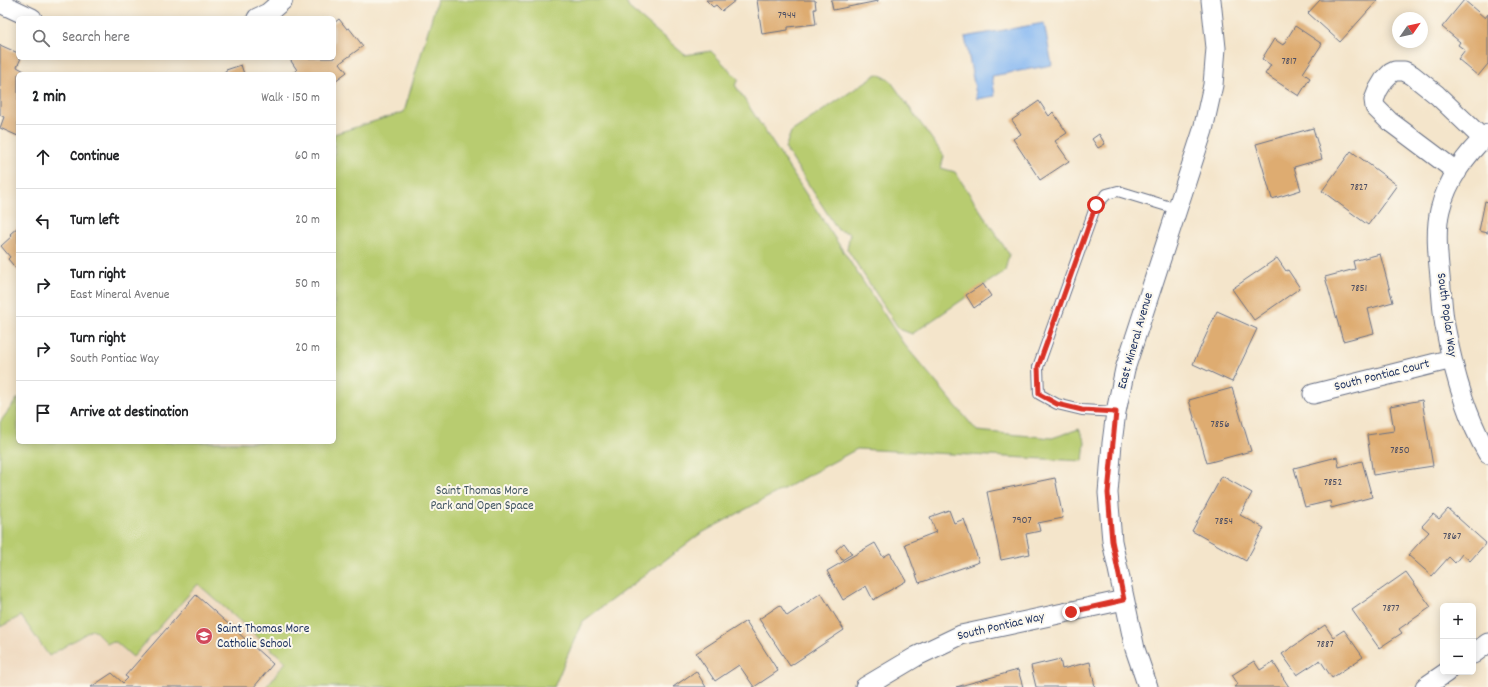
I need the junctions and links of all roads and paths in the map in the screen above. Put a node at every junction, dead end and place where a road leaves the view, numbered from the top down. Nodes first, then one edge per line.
1 (283, 0) edge
2 (1211, 0) edge
3 (0, 2) edge
4 (28, 16) edge
5 (261, 16) edge
6 (1486, 137) edge
7 (1457, 172) junction
8 (1177, 209) junction
9 (1452, 359) junction
10 (1313, 394) dead end
11 (1116, 412) junction
12 (1488, 454) edge
13 (1124, 600) junction
14 (1488, 643) edge
15 (1476, 652) edge
16 (1443, 675) edge
17 (864, 687) edge
18 (1148, 687) edge
19 (1425, 687) edge

1 - 5 street
2 - 8 street, East Mineral Avenue
3 - 4 street
6 - 7 street, South Poplar Way
6 - 7 street, South Poplar Way
7 - 9 street, South Poplar Way
8 - 11 street, East Mineral Avenue
8 - 11 lane
9 - 10 street, South Pontiac Court
9 - 12 street, South Poplar Way
11 - 13 street, East Mineral Avenue
13 - 17 street, South Pontiac Way
13 - 18 street, East Mineral Avenue
14 - 15 street
16 - 19 street

